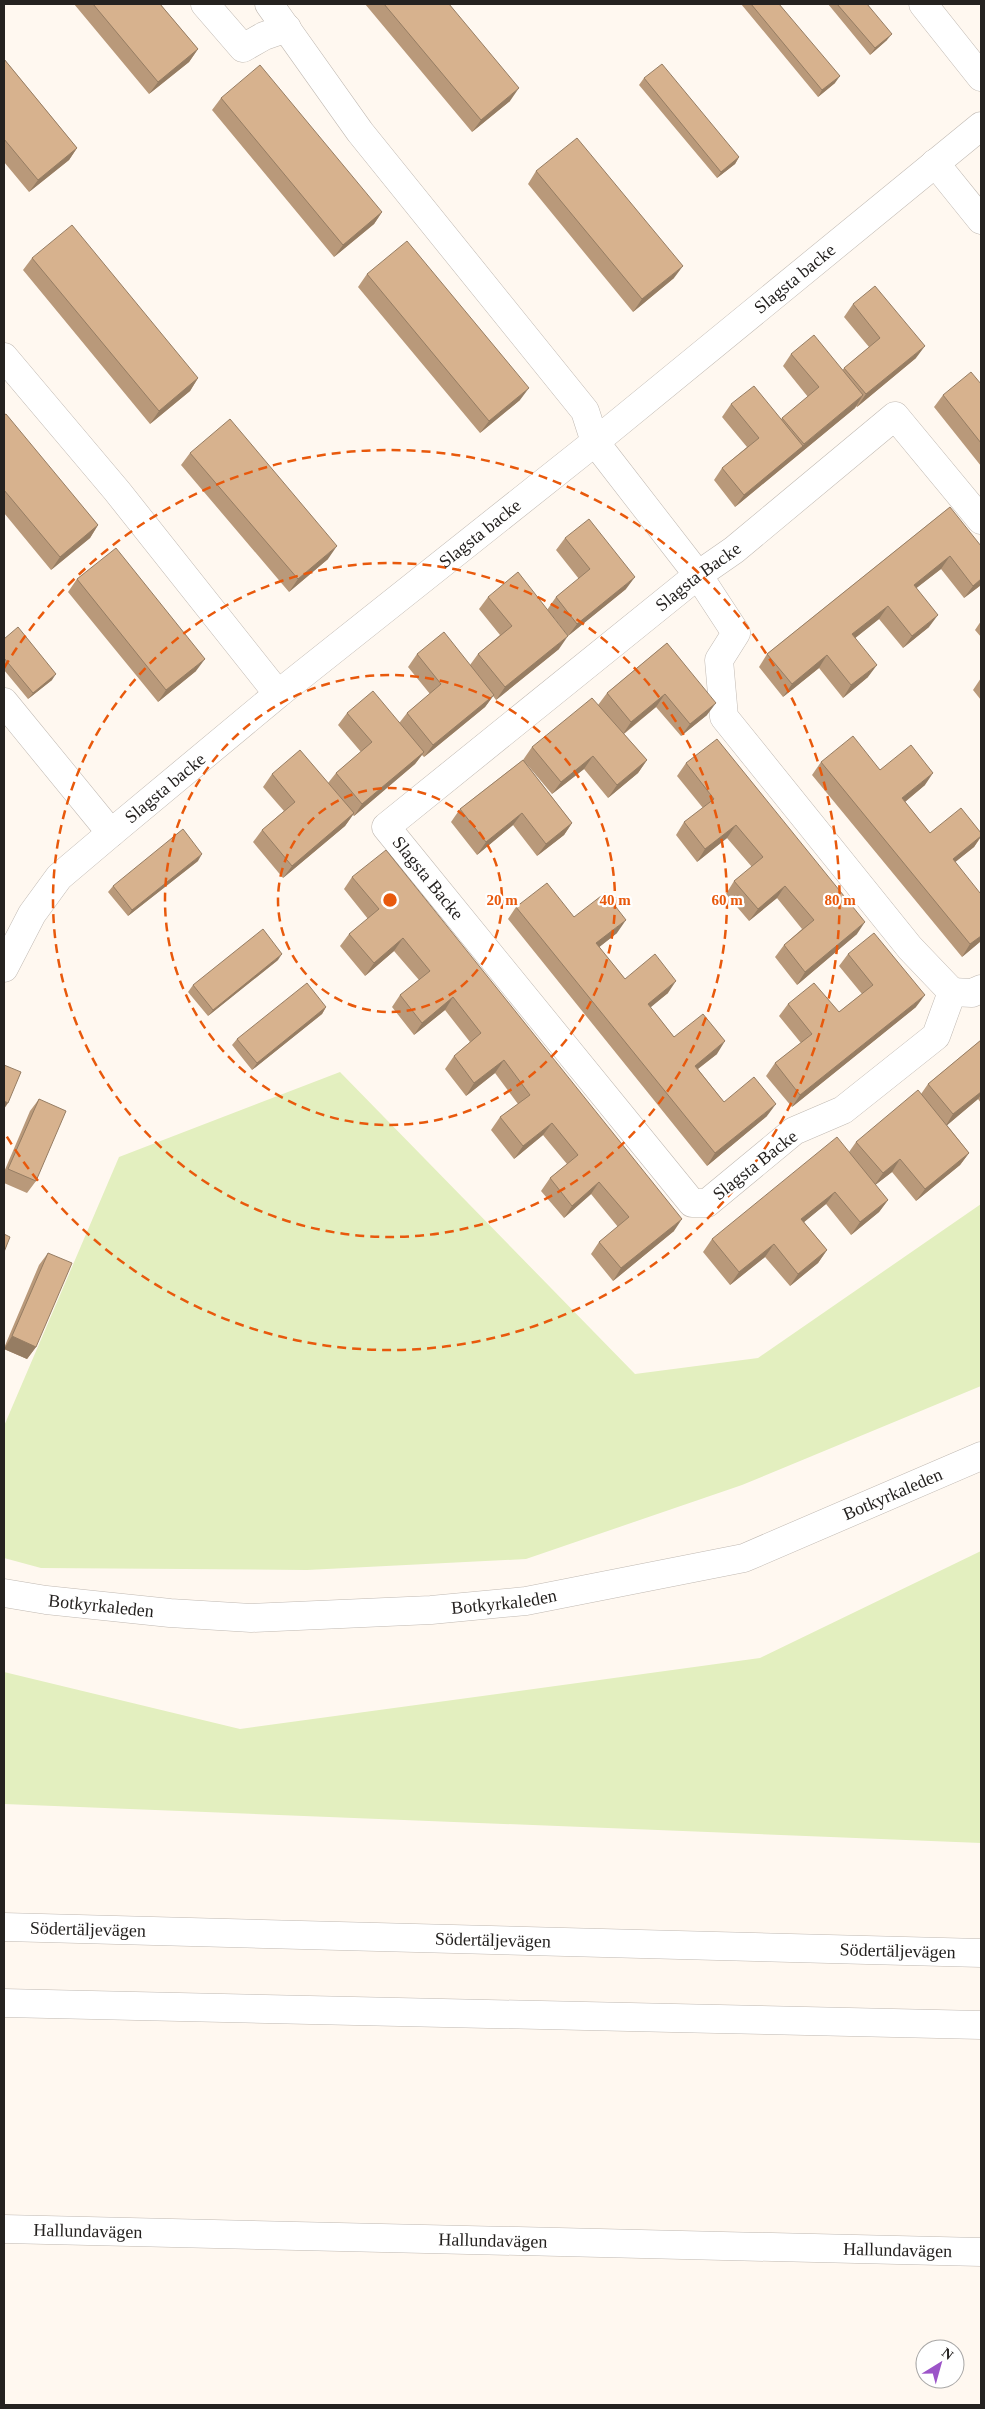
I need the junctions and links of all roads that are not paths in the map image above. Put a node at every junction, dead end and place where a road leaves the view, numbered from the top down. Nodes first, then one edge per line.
1 (205, 4) edge
2 (269, 4) edge
3 (924, 4) edge
4 (287, 28) junction
5 (981, 77) edge
6 (981, 126) edge
7 (935, 163) junction
8 (981, 220) edge
9 (4, 357) edge
10 (595, 442) junction
11 (981, 520) edge
12 (698, 575) junction
13 (278, 694) junction
14 (4, 702) edge
15 (111, 833) junction
16 (4, 966) edge
17 (981, 989) edge
18 (952, 992) junction
19 (981, 1456) edge
20 (4, 1593) edge
21 (4, 1927) edge
22 (981, 1952) edge
23 (4, 2003) edge
24 (981, 2025) edge
25 (4, 2230) edge
26 (981, 2252) edge

1 - 4 main road
2 - 4 main road
3 - 5 main road
4 - 10 main road
6 - 7 main road, Slagsta backe
7 - 8 main road
7 - 10 main road, Slagsta backe
9 - 13 main road
10 - 12 main road
10 - 13 main road, Slagsta backe
11 - 12 main road, Slagsta Backe
12 - 18 main road
12 - 18 main road, Slagsta Backe
13 - 15 main road, Slagsta backe
14 - 15 main road
15 - 16 main road, Slagsta backe
17 - 18 main road
19 - 20 main road, Botkyrkaleden
21 - 22 main road, Södertäljevägen
23 - 24 main road
25 - 26 main road, Hallundavägen

